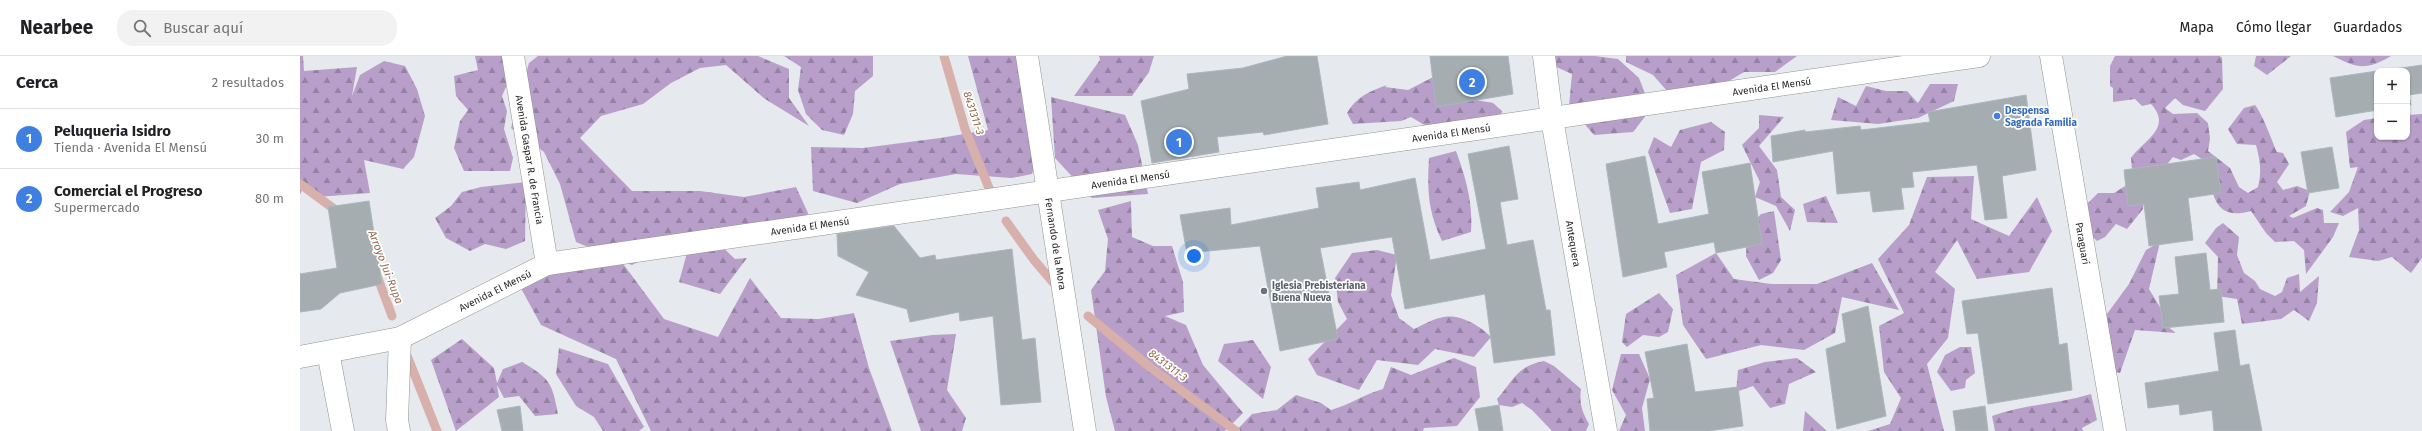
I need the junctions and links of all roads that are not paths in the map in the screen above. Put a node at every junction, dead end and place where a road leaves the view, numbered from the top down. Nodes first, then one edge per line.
1 (513, 56) edge
2 (1027, 56) edge
3 (1544, 56) edge
4 (1979, 56) edge
5 (2051, 56) edge
6 (1552, 119) junction
7 (1048, 192) junction
8 (547, 264) junction
9 (400, 338) junction
10 (328, 352) junction
11 (300, 357) edge
12 (343, 431) edge
13 (399, 431) edge
14 (1084, 431) edge
15 (1606, 431) edge
16 (2115, 431) edge

1 - 8 street, Avenida Gaspar R. de Francia
2 - 7 street, Fernando de la Mora
3 - 6 street, Antequera
4 - 6 street, Avenida El Mensú
5 - 16 street, Paraguarí
6 - 7 street, Avenida El Mensú
6 - 15 street, Antequera
7 - 8 street, Avenida El Mensú
7 - 14 street, Fernando de la Mora
8 - 9 street, Avenida El Mensú
9 - 10 street, Avenida El Mensú
9 - 13 street
10 - 11 street, Avenida El Mensú
10 - 12 street

